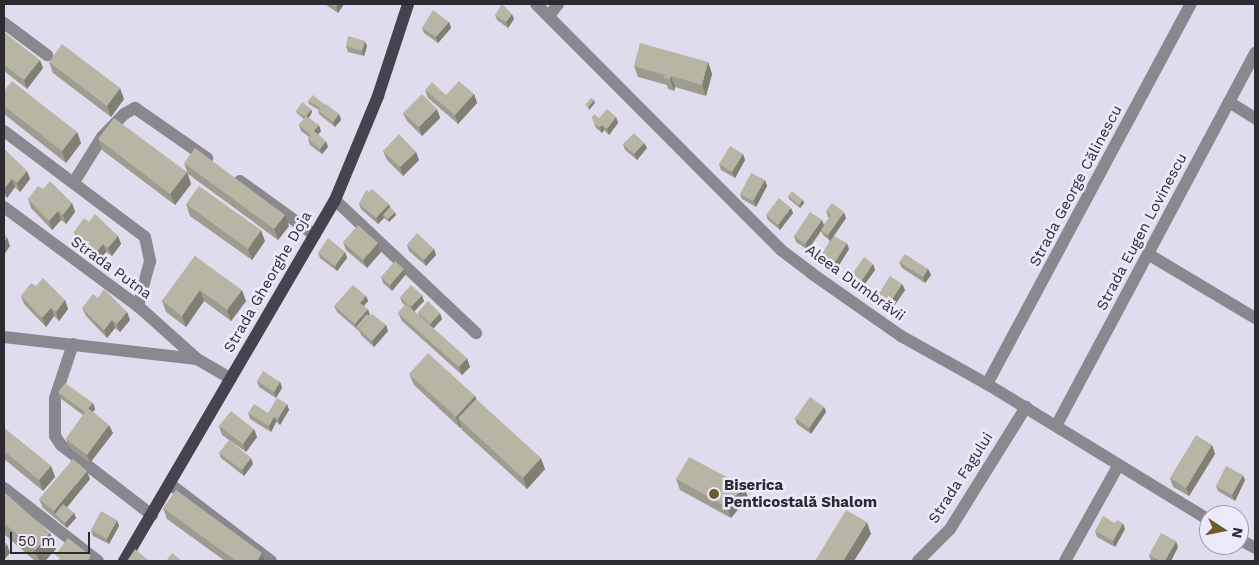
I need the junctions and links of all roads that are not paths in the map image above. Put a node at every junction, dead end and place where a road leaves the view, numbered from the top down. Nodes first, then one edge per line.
1 (408, 4) edge
2 (536, 4) edge
3 (558, 4) edge
4 (1192, 4) edge
5 (549, 16) junction
6 (4, 22) edge
7 (1255, 53) edge
8 (47, 55) dead end
9 (1229, 102) junction
10 (1255, 118) edge
11 (4, 131) edge
12 (74, 182) junction
13 (335, 200) junction
14 (4, 207) edge
15 (315, 235) junction
16 (1148, 254) junction
17 (138, 306) junction
18 (1255, 318) edge
19 (476, 333) dead end
20 (4, 337) edge
21 (73, 344) junction
22 (197, 359) junction
23 (231, 379) junction
24 (987, 384) junction
25 (1026, 407) junction
26 (1056, 426) junction
27 (1118, 466) junction
28 (170, 484) junction
29 (4, 488) edge
30 (152, 514) junction
31 (1199, 514) edge
32 (98, 561) edge
33 (124, 561) edge
34 (271, 561) edge
35 (918, 561) edge
36 (1065, 561) edge

1 - 13 main road, Strada Gheorghe Doja
2 - 5 street, Aleea Dumbrăvii
3 - 5 street
4 - 24 street, Strada George Călinescu
5 - 24 street, Aleea Dumbrăvii
6 - 8 street
7 - 9 street, Strada Eugen Lovinescu
9 - 10 street
9 - 16 street, Strada Eugen Lovinescu
11 - 12 street
12 - 15 street
12 - 17 street
13 - 15 main road, Strada Gheorghe Doja
13 - 19 street
14 - 17 street, Strada Putna
15 - 23 main road, Strada Gheorghe Doja
16 - 18 street
16 - 26 street, Strada Eugen Lovinescu
17 - 22 street, Strada Putna
20 - 21 street, Strada Putna
21 - 22 street, Strada Putna
21 - 30 street
22 - 23 street, Strada Putna
23 - 28 main road, Strada Gheorghe Doja
24 - 25 street, Aleea Dumbrăvii
25 - 26 street, Aleea Dumbrăvii
25 - 35 street, Strada Fagului
26 - 27 street, Aleea Dumbrăvii
27 - 31 street, Aleea Dumbrăvii
27 - 36 street
28 - 30 main road, Strada Gheorghe Doja
28 - 34 street
29 - 32 street
30 - 33 main road, Strada Gheorghe Doja

